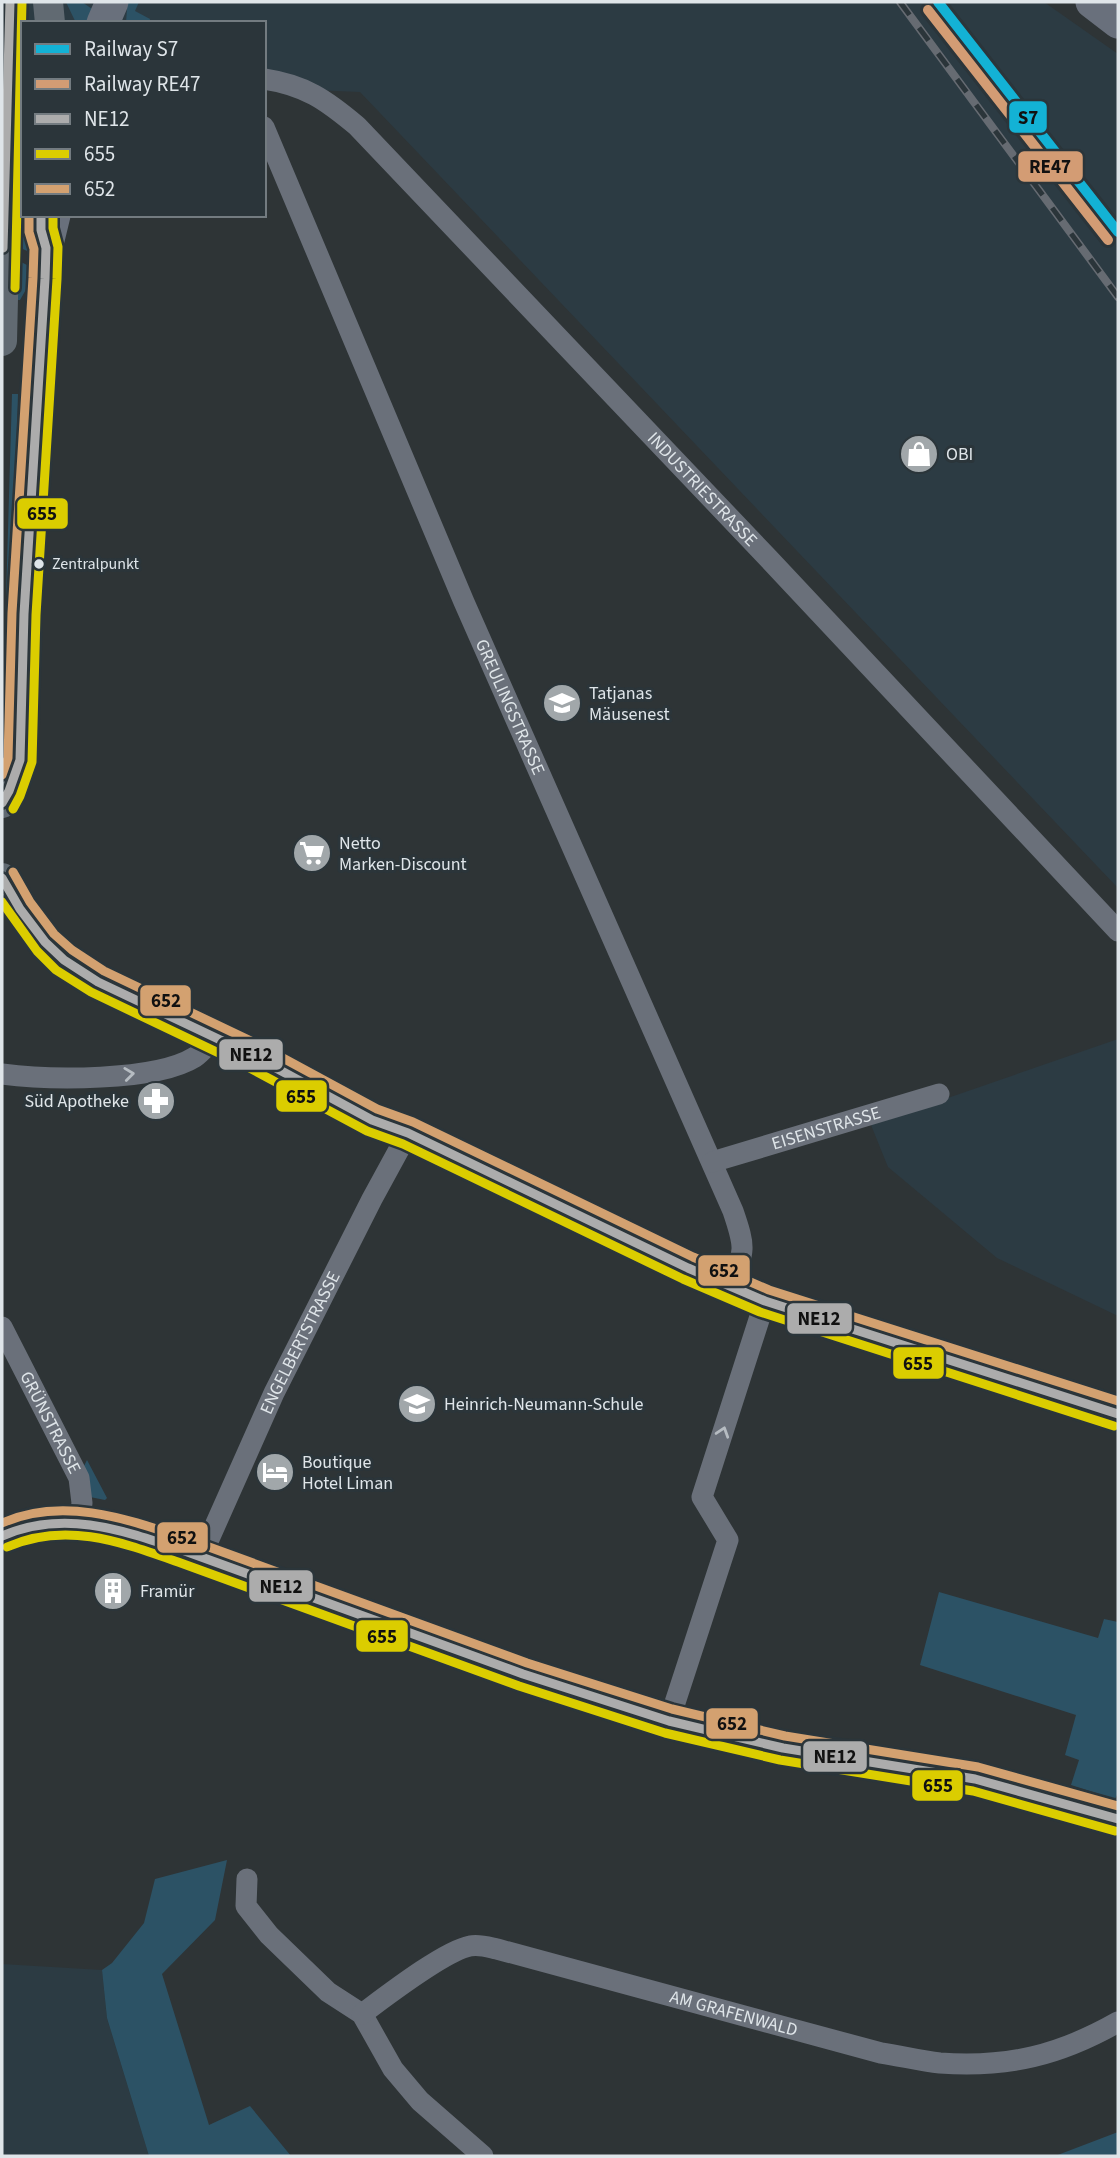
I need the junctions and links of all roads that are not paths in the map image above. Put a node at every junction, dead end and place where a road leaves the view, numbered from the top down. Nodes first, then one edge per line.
1 (10, 2) edge
2 (26, 2) edge
3 (48, 2) edge
4 (112, 2) edge
5 (1092, 2) edge
6 (27, 21) edge
7 (50, 21) edge
8 (104, 21) edge
9 (1118, 22) edge
10 (266, 79) edge
11 (266, 132) edge
12 (44, 231) edge
13 (3, 249) edge
14 (2, 329) edge
15 (42, 332) junction
16 (2, 341) edge
17 (2, 803) edge
18 (2, 878) edge
19 (11, 904) edge
20 (1118, 931) edge
21 (215, 1038) junction
22 (2, 1074) edge
23 (939, 1094) dead end
24 (408, 1133) junction
25 (712, 1162) junction
26 (730, 1287) junction
27 (765, 1301) junction
28 (2, 1326) edge
29 (1118, 1414) edge
30 (79, 1523) junction
31 (2, 1536) edge
32 (201, 1557) junction
33 (669, 1721) junction
34 (1118, 1819) edge
35 (247, 1879) dead end
36 (362, 2014) junction
37 (1118, 2022) edge
38 (482, 2156) edge

1 - 13 main road
2 - 6 main road
3 - 7 main road
4 - 8 main road
5 - 9 main road
10 - 20 street, INDUSTRIESTRASSE
11 - 25 street, GREULINGSTRASSE
12 - 15 main road
13 - 14 main road
14 - 15 main road
14 - 16 main road
15 - 17 main road
18 - 19 main road
19 - 21 main road
22 -> 21 street
21 - 24 main road
23 - 25 street, EISENSTRASSE
24 - 26 main road
24 - 32 street, ENGELBERTSTRASSE
25 - 26 street, GREULINGSTRASSE
26 - 27 main road
27 - 29 main road
33 -> 27 street
28 - 30 street, GRÜNSTRASSE
30 - 31 street
30 - 32 street
32 - 33 street
33 - 34 street
35 - 36 street
36 - 37 street, AM GRAFENWALD
36 - 38 street

